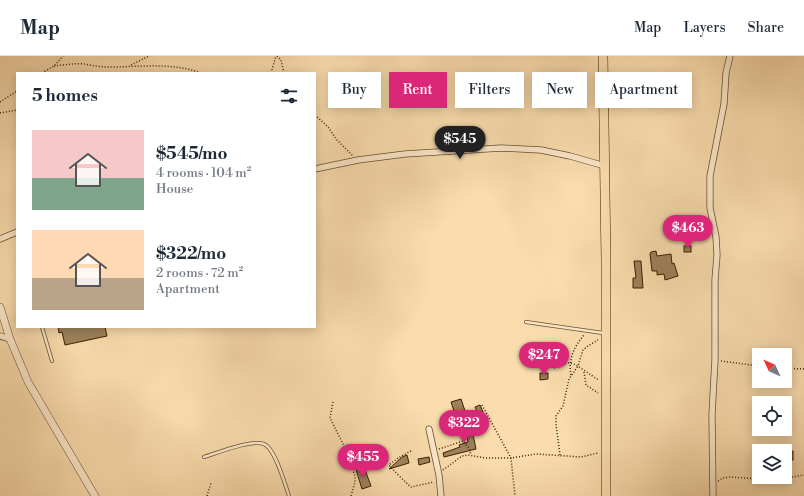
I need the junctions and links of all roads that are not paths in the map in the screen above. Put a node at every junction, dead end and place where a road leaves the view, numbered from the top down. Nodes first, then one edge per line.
1 (603, 56) edge
2 (730, 56) edge
3 (605, 166) junction
4 (316, 169) edge
5 (16, 232) edge
6 (0, 239) edge
7 (0, 307) edge
8 (526, 322) dead end
9 (42, 328) edge
10 (605, 335) junction
11 (0, 336) edge
12 (10, 339) junction
13 (52, 361) dead end
14 (429, 430) dead end
15 (204, 457) dead end
16 (95, 496) edge
17 (288, 496) edge
18 (442, 496) edge
19 (606, 496) edge
20 (713, 496) edge

1 - 3 highway
2 - 20 street
3 - 4 street
3 - 10 highway
5 - 6 street
7 - 12 street
8 - 10 lane
9 - 13 lane
10 - 19 highway
11 - 12 street
12 - 16 street
14 - 18 street
15 - 17 lane

